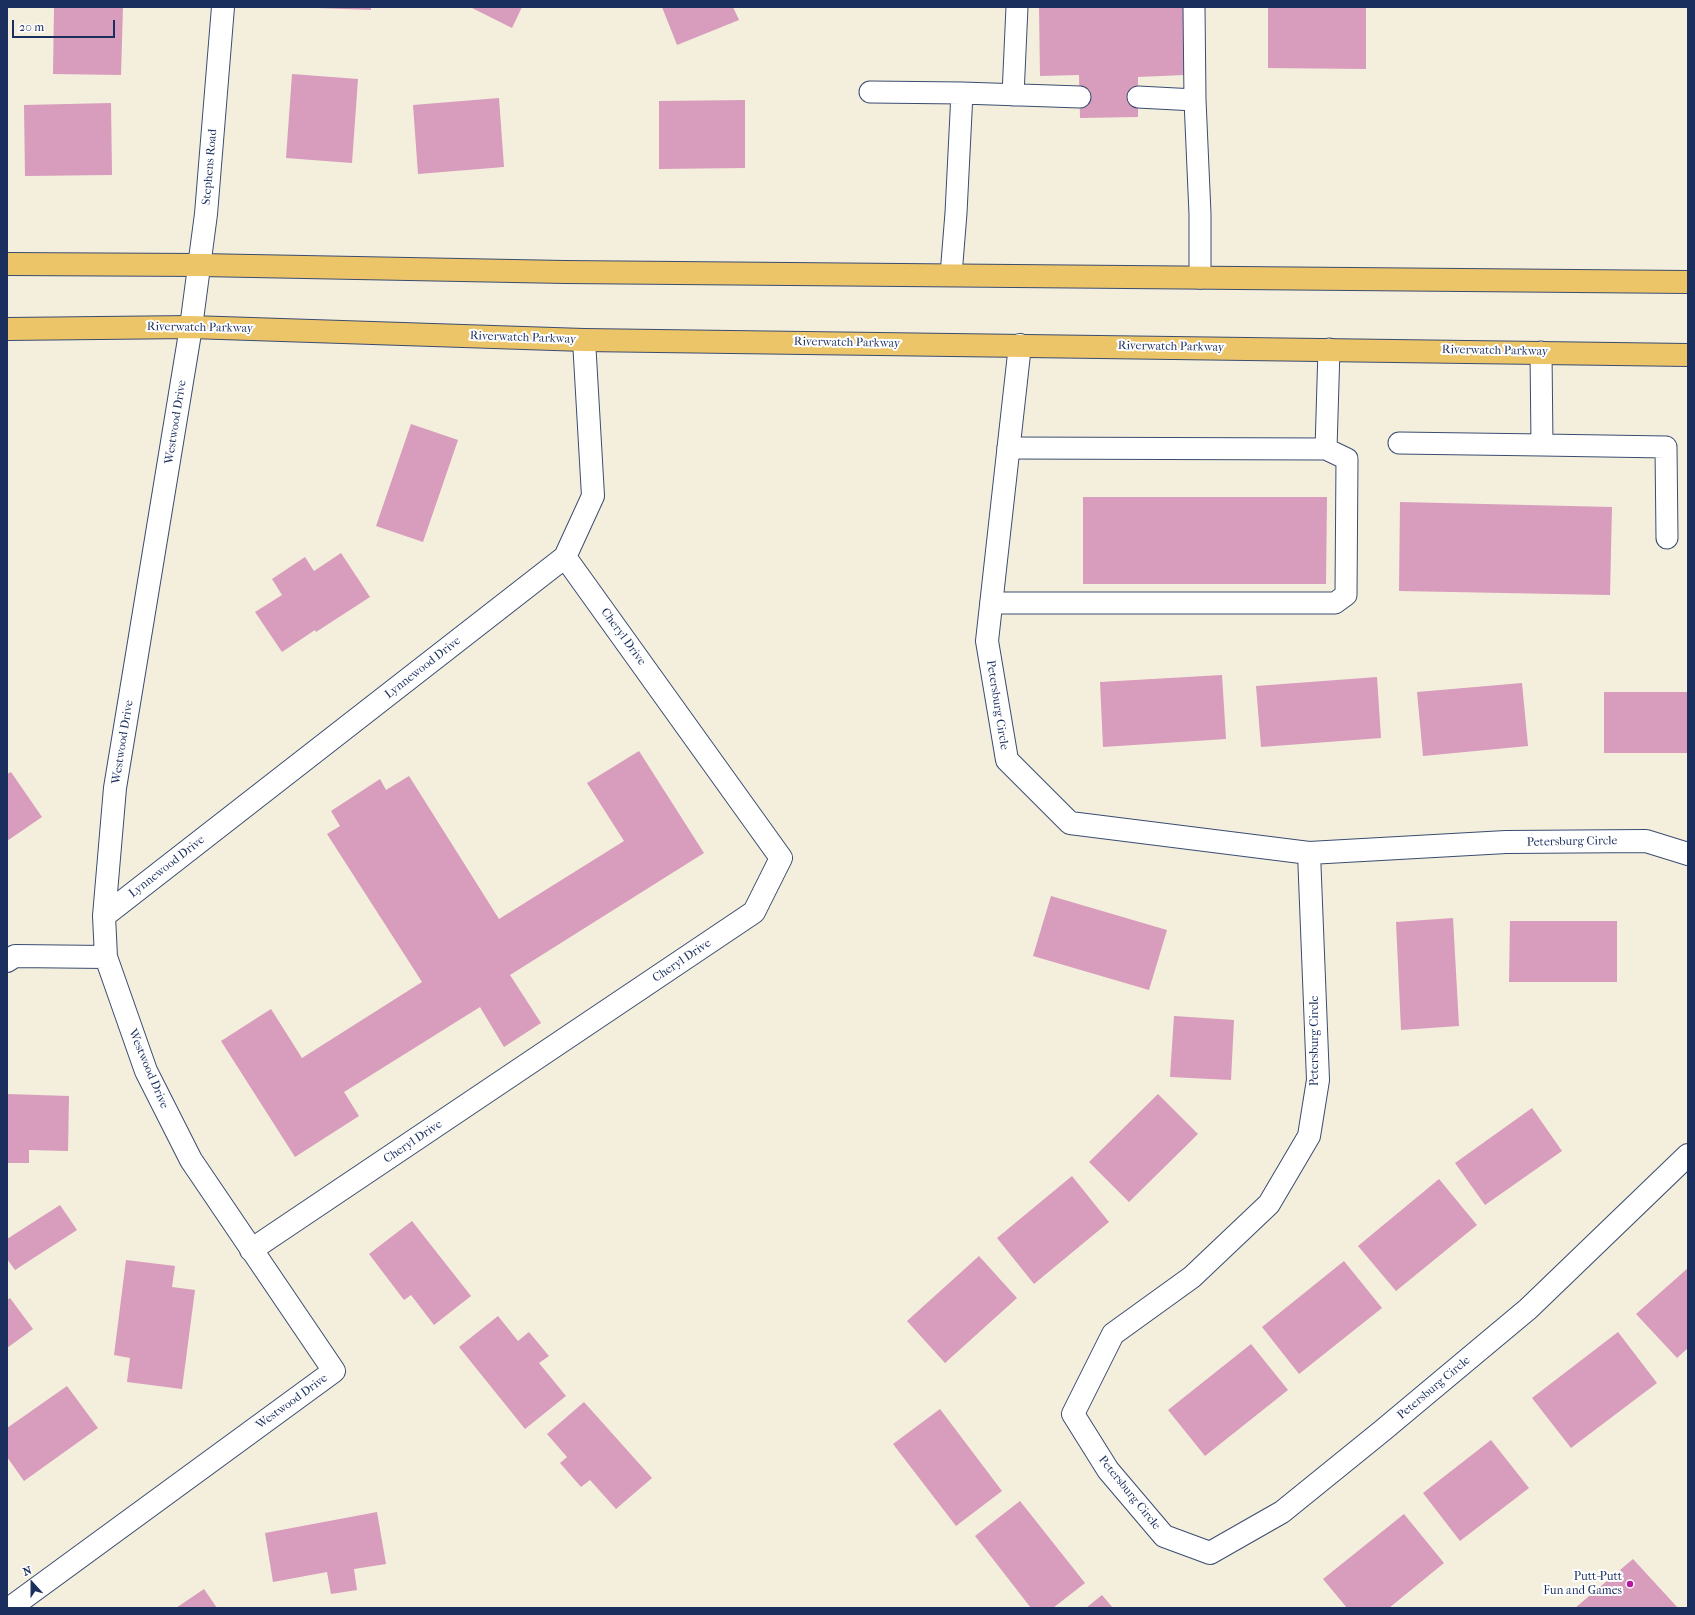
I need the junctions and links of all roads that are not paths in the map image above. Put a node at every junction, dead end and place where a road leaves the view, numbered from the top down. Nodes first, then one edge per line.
1 (223, 7) edge
2 (1017, 7) edge
3 (1194, 7) edge
4 (870, 92) dead end
5 (962, 93) junction
6 (1013, 95) junction
7 (1080, 97) dead end
8 (1138, 98) dead end
9 (1195, 100) junction
10 (7, 264) edge
11 (200, 265) junction
12 (951, 275) junction
13 (1200, 278) junction
14 (1688, 282) edge
15 (191, 327) junction
16 (7, 329) edge
17 (584, 340) junction
18 (1020, 345) junction
19 (1329, 349) junction
20 (1541, 352) junction
21 (1688, 354) edge
22 (1399, 443) dead end
23 (1542, 446) junction
24 (1008, 448) junction
25 (1326, 449) junction
26 (1666, 538) dead end
27 (565, 557) junction
28 (991, 603) junction
29 (1309, 853) junction
30 (1688, 854) edge
31 (104, 916) junction
32 (106, 957) junction
33 (7, 961) edge
34 (1688, 1155) edge
35 (251, 1250) junction
36 (10, 1608) edge

1 - 11 street, Stephens Road
2 - 6 lane
3 - 9 lane
4 - 5 lane
5 - 6 lane
5 - 12 lane
6 - 7 lane
8 - 9 lane
9 - 13 lane
10 - 11 main road
11 - 12 main road
11 - 15 street, Stephens Road
12 - 13 main road
13 - 14 main road
15 - 16 main road, Riverwatch Parkway
15 - 17 main road, Riverwatch Parkway
15 - 31 street, Westwood Drive
17 - 18 main road, Riverwatch Parkway
17 - 27 street, Lynnewood Drive
18 - 19 main road, Riverwatch Parkway
18 - 24 street, Petersburg Circle
19 - 20 main road, Riverwatch Parkway
19 - 25 lane
20 - 21 main road, Riverwatch Parkway
20 - 23 lane
22 - 23 lane
23 - 26 lane
24 - 25 lane
24 - 28 street, Petersburg Circle
25 - 28 lane
27 - 31 street, Lynnewood Drive
27 - 35 street, Cheryl Drive
28 - 29 street, Petersburg Circle
29 - 30 street, Petersburg Circle
29 - 34 street, Petersburg Circle
31 - 32 street, Westwood Drive
32 - 33 street
32 - 35 street, Westwood Drive
35 - 36 street, Westwood Drive

